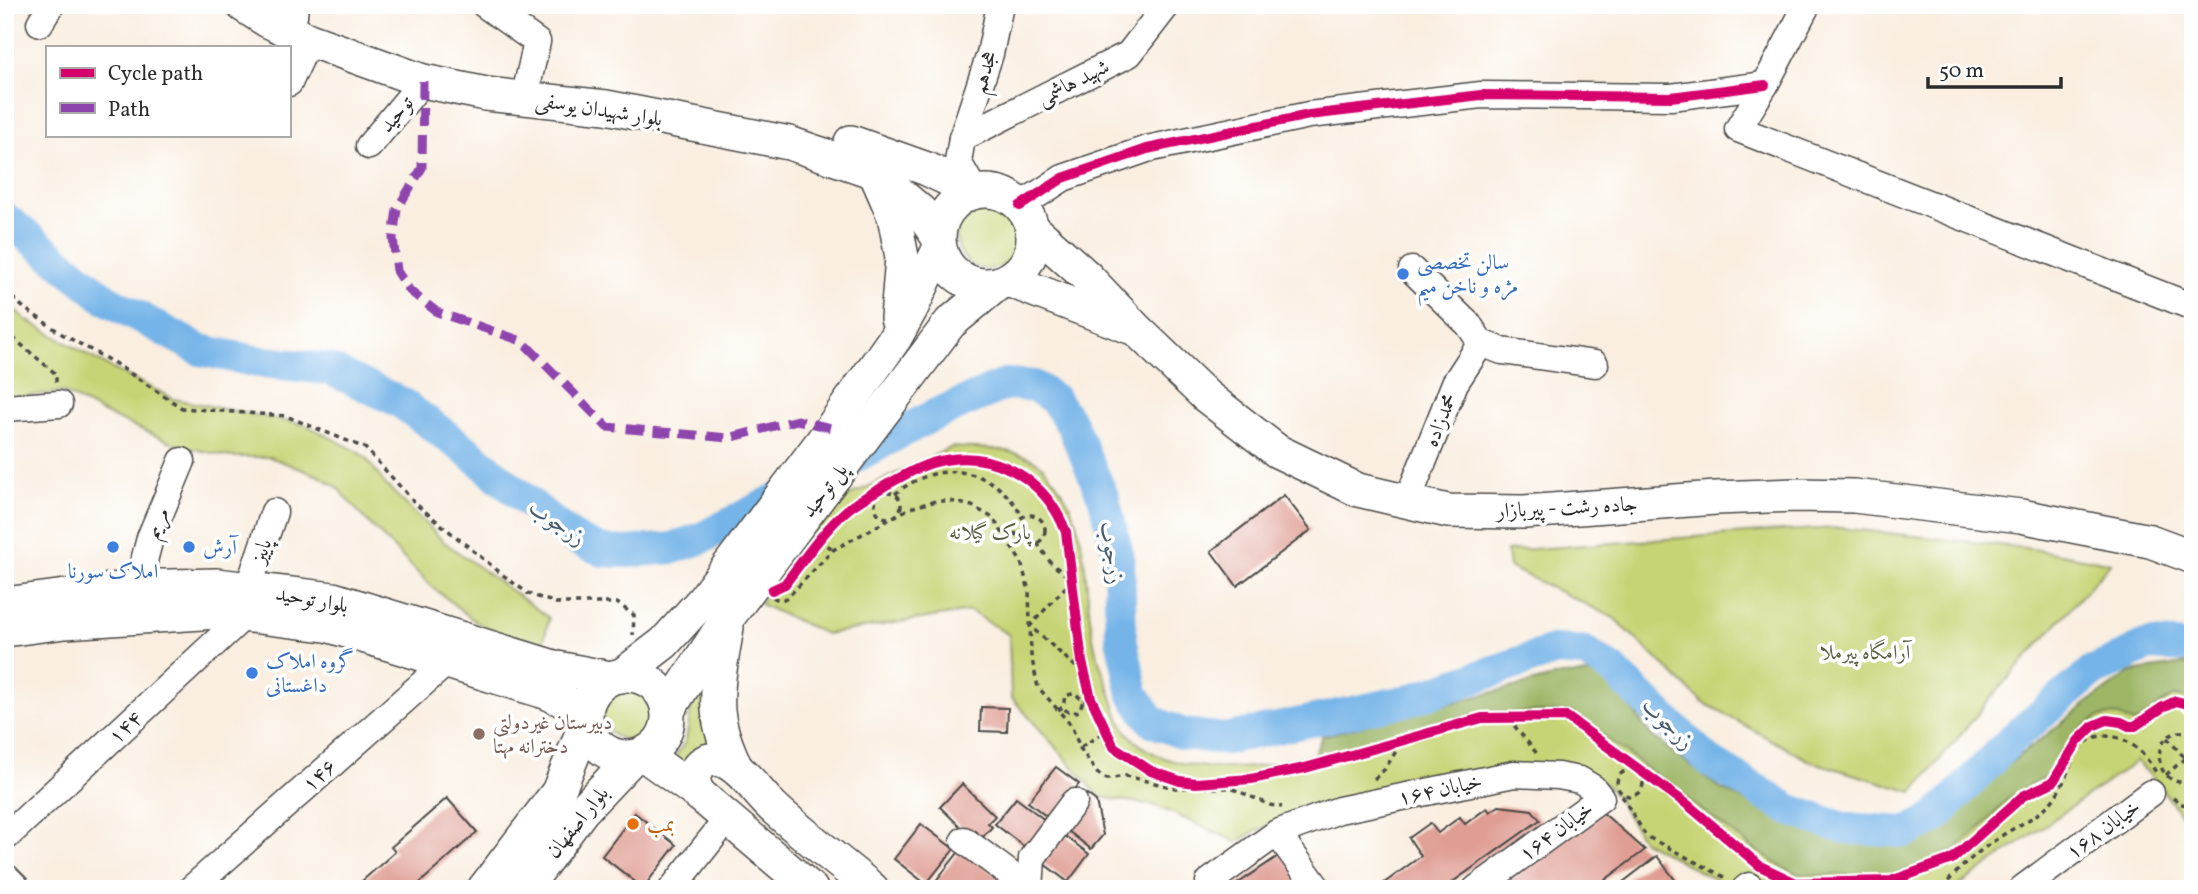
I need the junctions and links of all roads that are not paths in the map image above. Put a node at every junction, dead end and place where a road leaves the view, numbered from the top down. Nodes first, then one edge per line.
1 (243, 5) edge
2 (485, 5) edge
3 (1000, 5) edge
4 (1807, 5) edge
5 (1163, 7) edge
6 (292, 17) edge
7 (290, 61) edge
8 (423, 81) junction
9 (1765, 85) junction
10 (527, 86) junction
11 (962, 138) junction
12 (369, 146) dead end
13 (874, 172) junction
14 (975, 192) junction
15 (1026, 217) junction
16 (938, 243) junction
17 (1412, 270) dead end
18 (1002, 283) junction
19 (912, 307) junction
20 (2193, 307) edge
21 (950, 323) junction
22 (1138, 330) junction
23 (895, 338) junction
24 (1481, 342) junction
25 (1595, 364) dead end
26 (59, 404) road end
27 (5, 408) edge
28 (183, 461) dead end
29 (1408, 502) junction
30 (274, 512) dead end
31 (2193, 557) edge
32 (141, 586) junction
33 (246, 602) junction
34 (5, 604) edge
35 (729, 616) junction
36 (5, 630) edge
37 (447, 662) junction
38 (615, 677) junction
39 (553, 681) junction
40 (668, 710) junction
41 (586, 717) junction
42 (638, 756) junction
43 (732, 765) junction
44 (2162, 787) road end
45 (1610, 789) joint
46 (700, 795) junction
47 (1074, 802) dead end
48 (727, 818) junction
49 (1280, 820) junction
50 (5, 838) edge
51 (964, 839) dead end
52 (5, 876) edge
53 (1209, 882) dead end
54 (18, 889) edge
55 (191, 889) edge
56 (484, 889) edge
57 (524, 889) edge
58 (672, 889) edge
59 (811, 889) edge
60 (872, 889) edge
61 (1030, 889) edge
62 (1318, 889) edge
63 (1476, 889) edge
64 (2022, 889) edge

1 - 6 main road, بلوار شهیدان یوسفی
2 - 10 street
3 - 11 street, هجدهم
4 - 9 street
5 - 11 street, شهید هاشمی
6 - 7 street
6 - 8 main road, بلوار شهیدان یوسفی
6 - 10 main road, بلوار شهیدان یوسفی
8 - 12 street, توحید
8 - 13 main road, بلوار شهیدان یوسفی
9 - 15 street
9 - 20 street
10 - 14 main road, بلوار شهیدان یوسفی
11 - 14 street
13 - 16 main road, بلوار شهیدان یوسفی
13 - 23 main road
14 - 15 main road
14 - 16 main road
15 - 18 main road
15 - 22 main road, جاده رشت - پیربازار
16 - 18 main road
16 - 19 main road, پل توحید
17 - 24 street
18 - 21 main road, پل توحید
18 - 22 main road
19 - 21 main road
19 - 23 main road, پل توحید
21 - 35 main road, پل توحید
22 - 29 main road, جاده رشت - پیربازار
23 - 38 main road, پل توحید
24 - 25 street
24 - 29 street, محمدزاده
26 - 27 street
28 - 32 street, مریم
29 - 31 main road, جاده رشت - پیربازار
30 - 33 street, پاییز
32 - 33 main road, بلوار توحید
32 - 34 main road, بلوار توحید
33 - 36 main road, بلوار توحید
33 - 37 main road, بلوار توحید
33 - 39 main road, بلوار توحید
33 - 50 street, ۱۴۴
35 - 40 main road, پل توحید
35 - 43 main road
37 - 39 main road, بلوار توحید
37 - 55 street, ۱۴۶
38 - 39 main road, بلوار توحید
38 - 40 main road
38 - 41 main road
39 - 41 main road, بلوار توحید
40 - 42 main road
41 - 42 main road
41 - 56 main road, بلوار اصفهان
42 - 46 main road
42 - 57 main road, بلوار اصفهان
43 - 46 main road
43 - 60 main road
44 - 64 street, خیابان ۱۶۸
45 - 49 street, خیابان ۱۶۴
45 - 63 street, ۱۶۴ خیابان
46 - 48 main road
47 - 61 street
48 - 58 street
48 - 59 main road
49 - 53 street, خیابان ۱۶۴
49 - 62 street
51 - 61 street
52 - 54 street

